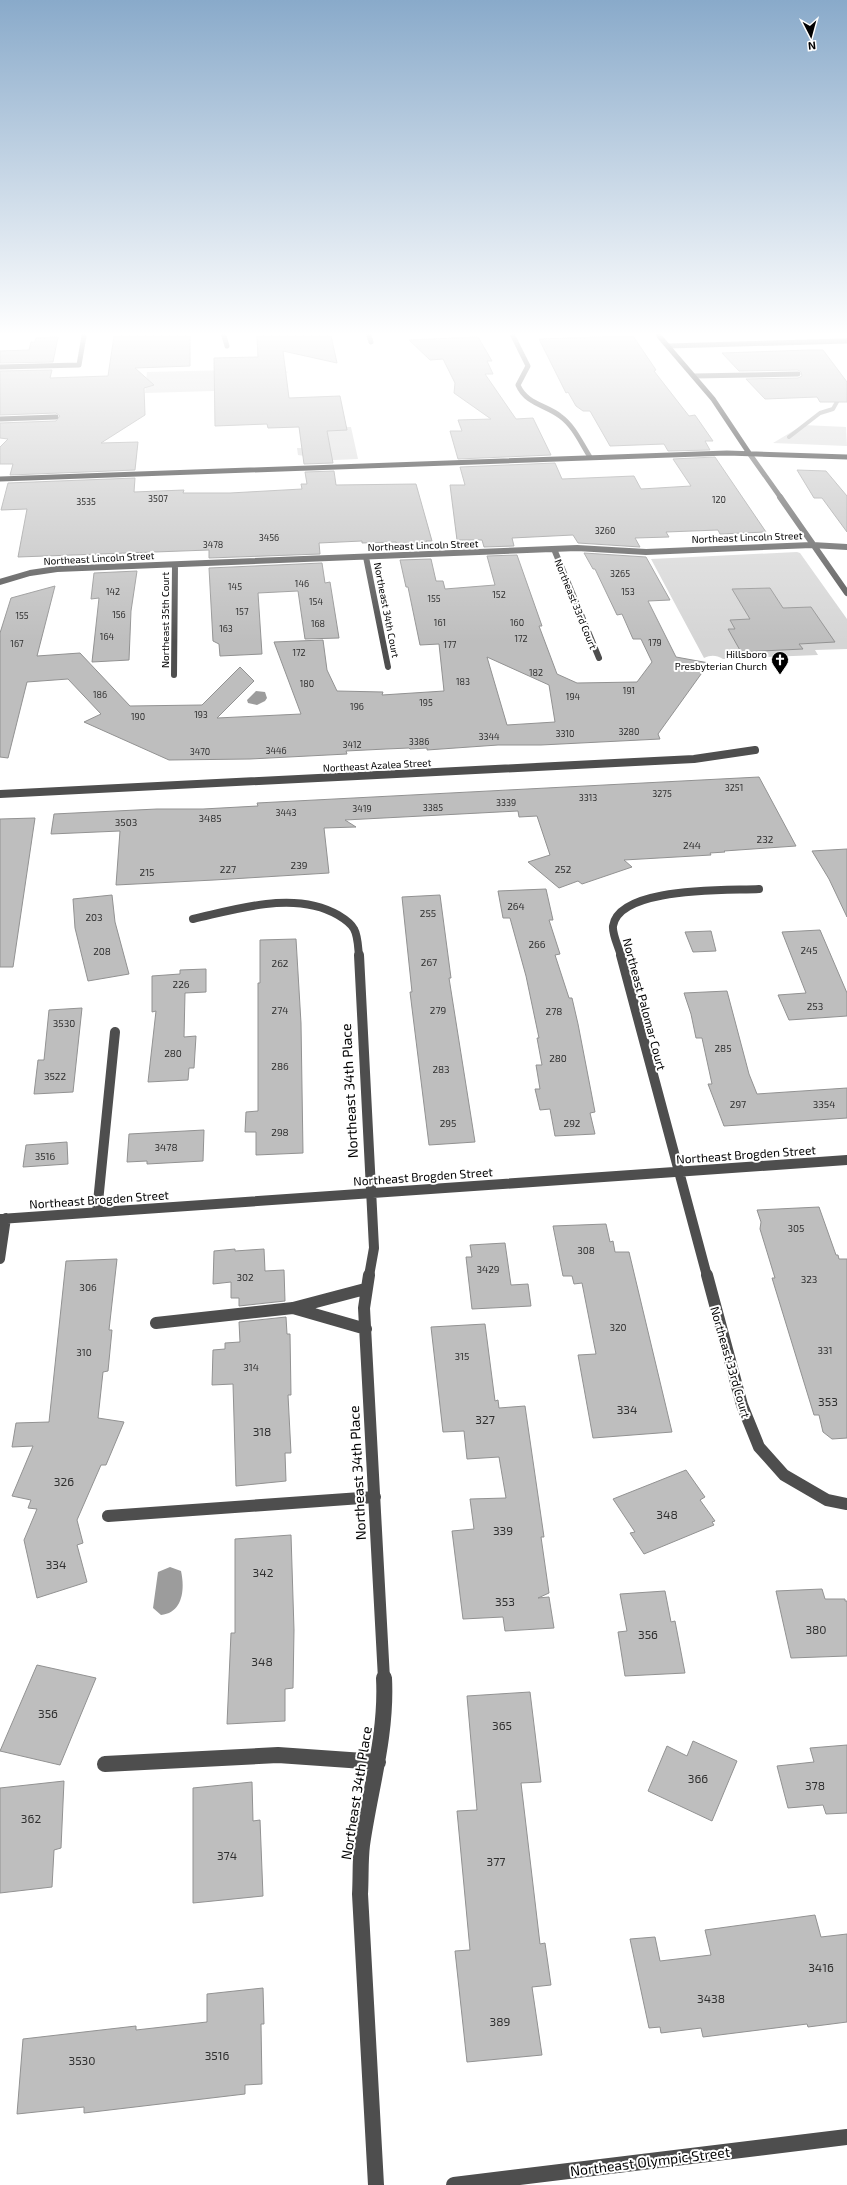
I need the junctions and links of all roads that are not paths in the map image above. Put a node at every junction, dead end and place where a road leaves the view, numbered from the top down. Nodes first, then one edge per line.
1 (578, 438) edge
2 (739, 438) edge
3 (749, 453) junction
4 (590, 457) junction
5 (847, 457) edge
6 (0, 479) edge
7 (812, 545) junction
8 (847, 547) edge
9 (554, 549) junction
10 (366, 557) junction
11 (175, 565) junction
12 (1, 582) edge
13 (847, 593) edge
14 (599, 658) dead end
15 (388, 667) dead end
16 (174, 675) dead end
17 (755, 750) dead end
18 (0, 794) edge
19 (759, 889) dead end
20 (193, 919) dead end
21 (115, 1032) dead end
22 (847, 1160) edge
23 (678, 1172) junction
24 (370, 1193) junction
25 (97, 1212) junction
26 (3, 1218) edge
27 (0, 1259) edge
28 (365, 1289) junction
29 (293, 1308) junction
30 (156, 1323) dead end
31 (366, 1328) junction
32 (374, 1497) junction
33 (847, 1504) edge
34 (108, 1516) dead end
35 (378, 1762) junction
36 (105, 1764) dead end
37 (847, 2137) edge
38 (496, 2182) edge
39 (376, 2185) edge
40 (454, 2185) edge

1 - 4 street
2 - 3 main road
3 - 4 main road
3 - 5 main road
3 - 7 street
4 - 6 main road
7 - 8 street, Northeast Lincoln Street
7 - 9 street, Northeast Lincoln Street
7 - 13 street
9 - 10 street, Northeast Lincoln Street
9 - 14 street, Northeast 33rd Court
10 - 11 street, Northeast Lincoln Street
10 - 15 street, Northeast 34th Court
11 - 12 street, Northeast Lincoln Street
11 - 16 street, Northeast 35th Court
17 - 18 street, Northeast Azalea Street
19 - 23 street, Northeast Palomar Court
20 - 24 street, Northeast 34th Place
21 - 25 street
22 - 23 street, Northeast Brogden Street
23 - 24 street, Northeast Brogden Street
23 - 33 street, Northeast 33rd Court
24 - 25 street, Northeast Brogden Street
24 - 28 street, Northeast 34th Place
25 - 26 street, Northeast Brogden Street
26 - 27 street
28 - 29 street
28 - 31 street, Northeast 34th Place
29 - 30 street
29 - 31 street
31 - 32 street, Northeast 34th Place
32 - 34 street
32 - 35 street, Northeast 34th Place
35 - 36 street
35 - 39 street, Northeast 34th Place
37 - 38 street, Northeast Olympic Street
38 - 40 street, Northeast Olympic Street

